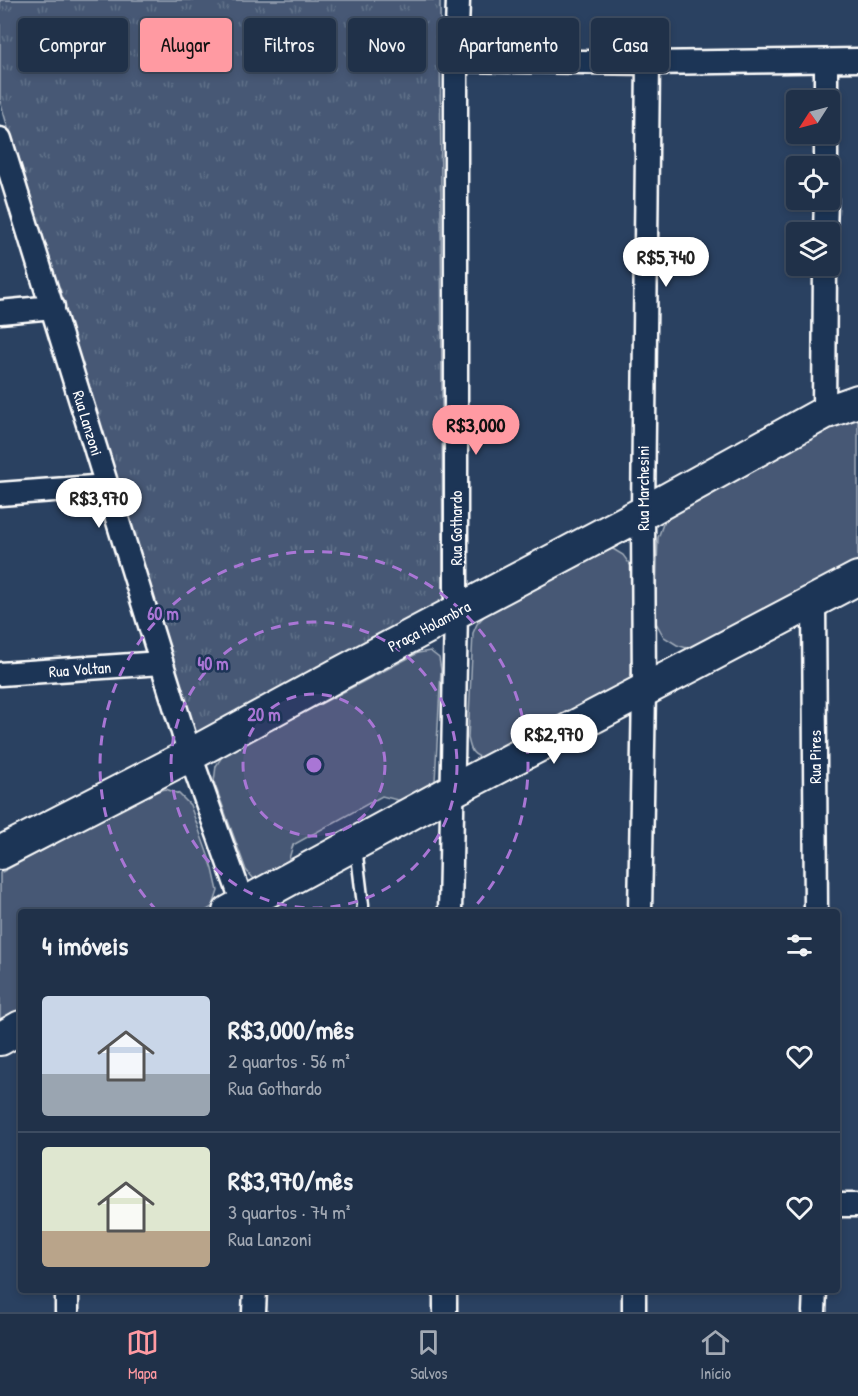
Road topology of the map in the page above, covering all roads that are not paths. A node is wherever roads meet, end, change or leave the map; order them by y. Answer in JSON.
{"nodes":[{"id":1,"x":458,"y":0,"type":"edge"},
{"id":2,"x":457,"y":18,"type":"edge"},
{"id":3,"x":858,"y":60,"type":"edge"},
{"id":4,"x":826,"y":61,"type":"junction"},
{"id":5,"x":669,"y":63,"type":"edge"},
{"id":6,"x":456,"y":72,"type":"edge"},
{"id":7,"x":648,"y":72,"type":"edge"},
{"id":8,"x":826,"y":90,"type":"edge"},
{"id":9,"x":0,"y":139,"type":"edge"},
{"id":10,"x":825,"y":276,"type":"edge"},
{"id":11,"x":53,"y":307,"type":"junction"},
{"id":12,"x":0,"y":312,"type":"edge"},
{"id":13,"x":858,"y":401,"type":"edge"},
{"id":14,"x":824,"y":413,"type":"junction"},
{"id":15,"x":107,"y":486,"type":"junction"},
{"id":16,"x":0,"y":494,"type":"edge"},
{"id":17,"x":643,"y":513,"type":"junction"},
{"id":18,"x":858,"y":578,"type":"edge"},
{"id":19,"x":814,"y":601,"type":"junction"},
{"id":20,"x":456,"y":612,"type":"junction"},
{"id":21,"x":161,"y":663,"type":"junction"},
{"id":22,"x":0,"y":674,"type":"edge"},
{"id":23,"x":644,"y":691,"type":"junction"},
{"id":24,"x":190,"y":755,"type":"junction"},
{"id":25,"x":452,"y":791,"type":"junction"},
{"id":26,"x":355,"y":844,"type":"junction"},
{"id":27,"x":0,"y":854,"type":"edge"},
{"id":28,"x":239,"y":909,"type":"edge"},
{"id":29,"x":362,"y":909,"type":"edge"},
{"id":30,"x":450,"y":909,"type":"edge"},
{"id":31,"x":640,"y":909,"type":"edge"},
{"id":32,"x":816,"y":909,"type":"edge"},
{"id":33,"x":18,"y":1030,"type":"edge"},
{"id":34,"x":0,"y":1039,"type":"edge"},
{"id":35,"x":840,"y":1205,"type":"edge"},
{"id":36,"x":858,"y":1205,"type":"edge"},
{"id":37,"x":68,"y":1293,"type":"edge"},
{"id":38,"x":255,"y":1293,"type":"edge"},
{"id":39,"x":446,"y":1293,"type":"edge"},
{"id":40,"x":634,"y":1293,"type":"edge"},
{"id":41,"x":814,"y":1293,"type":"edge"},
{"id":42,"x":68,"y":1312,"type":"edge"},
{"id":43,"x":255,"y":1312,"type":"edge"},
{"id":44,"x":445,"y":1312,"type":"edge"},
{"id":45,"x":634,"y":1312,"type":"edge"},
{"id":46,"x":814,"y":1312,"type":"edge"}],
"edges":[{"from":1,"to":2,"type":"street","name":"Rua Gothardo"},
{"from":3,"to":4,"type":"street"},
{"from":4,"to":5,"type":"street"},
{"from":4,"to":8,"type":"street"},
{"from":6,"to":20,"type":"street","name":"Rua Gothardo"},
{"from":7,"to":17,"type":"street","name":"Rua Marchesini"},
{"from":9,"to":11,"type":"street","name":"Rua Lanzoni"},
{"from":10,"to":14,"type":"street"},
{"from":11,"to":12,"type":"street"},
{"from":11,"to":15,"type":"street","name":"Rua Lanzoni"},
{"from":13,"to":14,"type":"street","name":"Praça Holambra"},
{"from":14,"to":17,"type":"street","name":"Praça Holambra"},
{"from":15,"to":16,"type":"street"},
{"from":15,"to":21,"type":"street","name":"Rua Lanzoni"},
{"from":17,"to":20,"type":"street","name":"Praça Holambra"},
{"from":17,"to":23,"type":"street","name":"Rua Marchesini"},
{"from":18,"to":19,"type":"street"},
{"from":19,"to":23,"type":"street"},
{"from":19,"to":32,"type":"street","name":"Rua Pires"},
{"from":20,"to":24,"type":"street","name":"Praça Holambra"},
{"from":20,"to":25,"type":"street","name":"Rua Gothardo"},
{"from":21,"to":22,"type":"street","name":"Rua Voltan"},
{"from":21,"to":24,"type":"street","name":"Rua Lanzoni"},
{"from":23,"to":25,"type":"street"},
{"from":23,"to":31,"type":"street","name":"Rua Marchesini"},
{"from":24,"to":27,"type":"street","name":"Praça Holambra"},
{"from":24,"to":28,"type":"street","name":"Rua Lanzoni"},
{"from":25,"to":26,"type":"street"},
{"from":25,"to":30,"type":"street","name":"Rua Gothardo"},
{"from":26,"to":28,"type":"street"},
{"from":26,"to":29,"type":"lane"},
{"from":33,"to":34,"type":"street"},
{"from":35,"to":36,"type":"street"},
{"from":37,"to":42,"type":"street"},
{"from":38,"to":43,"type":"street"},
{"from":39,"to":44,"type":"street"},
{"from":40,"to":45,"type":"street"},
{"from":41,"to":46,"type":"street"}]}
